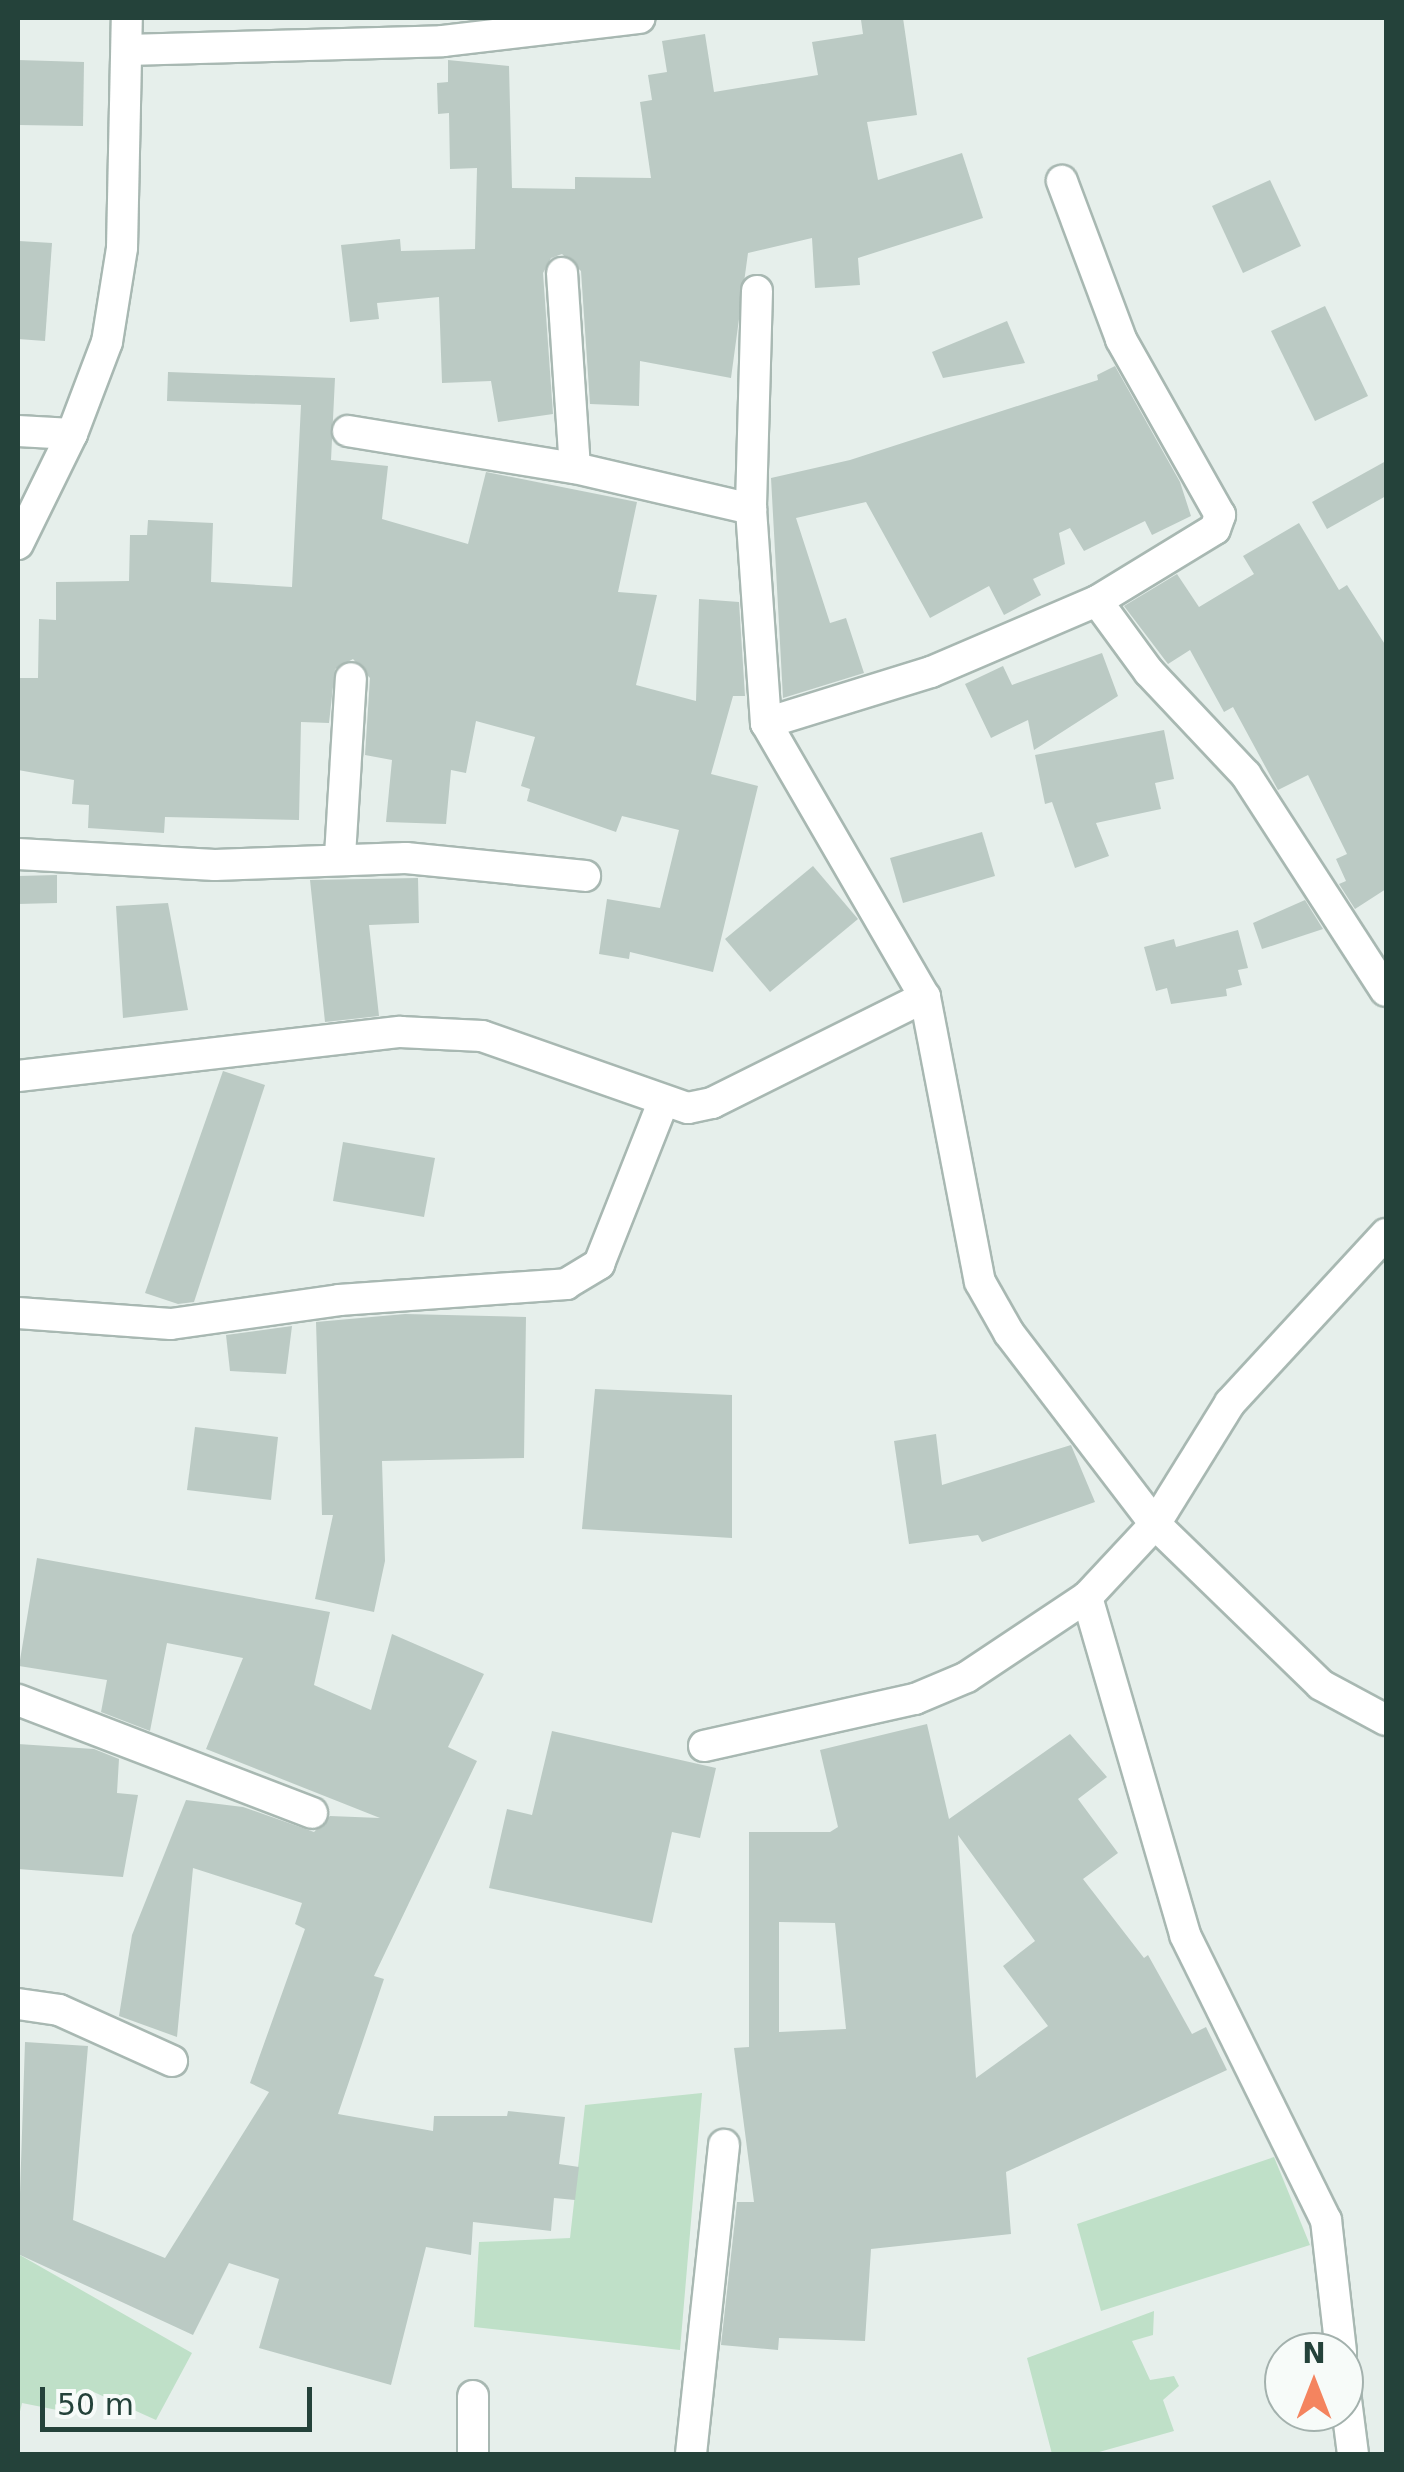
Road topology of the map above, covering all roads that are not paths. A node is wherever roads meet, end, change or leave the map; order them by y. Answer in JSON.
{"nodes":[{"id":1,"x":127,"y":18,"type":"edge"},
{"id":2,"x":640,"y":18,"type":"edge"},
{"id":3,"x":127,"y":50,"type":"junction"},
{"id":4,"x":1062,"y":181,"type":"dead end"},
{"id":5,"x":562,"y":273,"type":"dead end"},
{"id":6,"x":757,"y":292,"type":"dead end"},
{"id":7,"x":18,"y":431,"type":"edge"},
{"id":8,"x":348,"y":431,"type":"dead end"},
{"id":9,"x":72,"y":434,"type":"junction"},
{"id":10,"x":575,"y":468,"type":"junction"},
{"id":11,"x":752,"y":510,"type":"junction"},
{"id":12,"x":18,"y":544,"type":"edge"},
{"id":13,"x":1097,"y":601,"type":"junction"},
{"id":14,"x":352,"y":678,"type":"dead end"},
{"id":15,"x":766,"y":723,"type":"junction"},
{"id":16,"x":18,"y":854,"type":"edge"},
{"id":17,"x":340,"y":856,"type":"junction"},
{"id":18,"x":585,"y":876,"type":"dead end"},
{"id":19,"x":1386,"y":991,"type":"edge"},
{"id":20,"x":925,"y":996,"type":"junction"},
{"id":21,"x":18,"y":1076,"type":"edge"},
{"id":22,"x":663,"y":1102,"type":"junction"},
{"id":23,"x":1386,"y":1234,"type":"edge"},
{"id":24,"x":18,"y":1313,"type":"edge"},
{"id":25,"x":1155,"y":1524,"type":"junction"},
{"id":26,"x":1087,"y":1597,"type":"junction"},
{"id":27,"x":18,"y":1700,"type":"edge"},
{"id":28,"x":1386,"y":1720,"type":"edge"},
{"id":29,"x":704,"y":1746,"type":"dead end"},
{"id":30,"x":312,"y":1813,"type":"dead end"},
{"id":31,"x":18,"y":2004,"type":"edge"},
{"id":32,"x":172,"y":2062,"type":"dead end"},
{"id":33,"x":724,"y":2145,"type":"dead end"},
{"id":34,"x":1338,"y":2332,"type":"edge"},
{"id":35,"x":472,"y":2396,"type":"dead end"},
{"id":36,"x":473,"y":2454,"type":"edge"},
{"id":37,"x":691,"y":2454,"type":"edge"}],
"edges":[{"from":1,"to":3,"type":"street"},
{"from":2,"to":3,"type":"street"},
{"from":3,"to":9,"type":"street"},
{"from":4,"to":13,"type":"street"},
{"from":5,"to":10,"type":"street"},
{"from":6,"to":11,"type":"street"},
{"from":7,"to":9,"type":"street"},
{"from":8,"to":10,"type":"street"},
{"from":9,"to":12,"type":"street"},
{"from":10,"to":11,"type":"street"},
{"from":11,"to":15,"type":"street"},
{"from":13,"to":15,"type":"street"},
{"from":13,"to":19,"type":"street"},
{"from":14,"to":17,"type":"street"},
{"from":15,"to":20,"type":"street"},
{"from":16,"to":17,"type":"street"},
{"from":17,"to":18,"type":"street"},
{"from":20,"to":22,"type":"street"},
{"from":20,"to":25,"type":"street"},
{"from":21,"to":22,"type":"street"},
{"from":22,"to":24,"type":"street"},
{"from":23,"to":25,"type":"street"},
{"from":25,"to":26,"type":"street"},
{"from":25,"to":28,"type":"street"},
{"from":26,"to":29,"type":"street"},
{"from":26,"to":34,"type":"street"},
{"from":27,"to":30,"type":"street"},
{"from":31,"to":32,"type":"street"},
{"from":33,"to":37,"type":"street"},
{"from":35,"to":36,"type":"street"}]}
